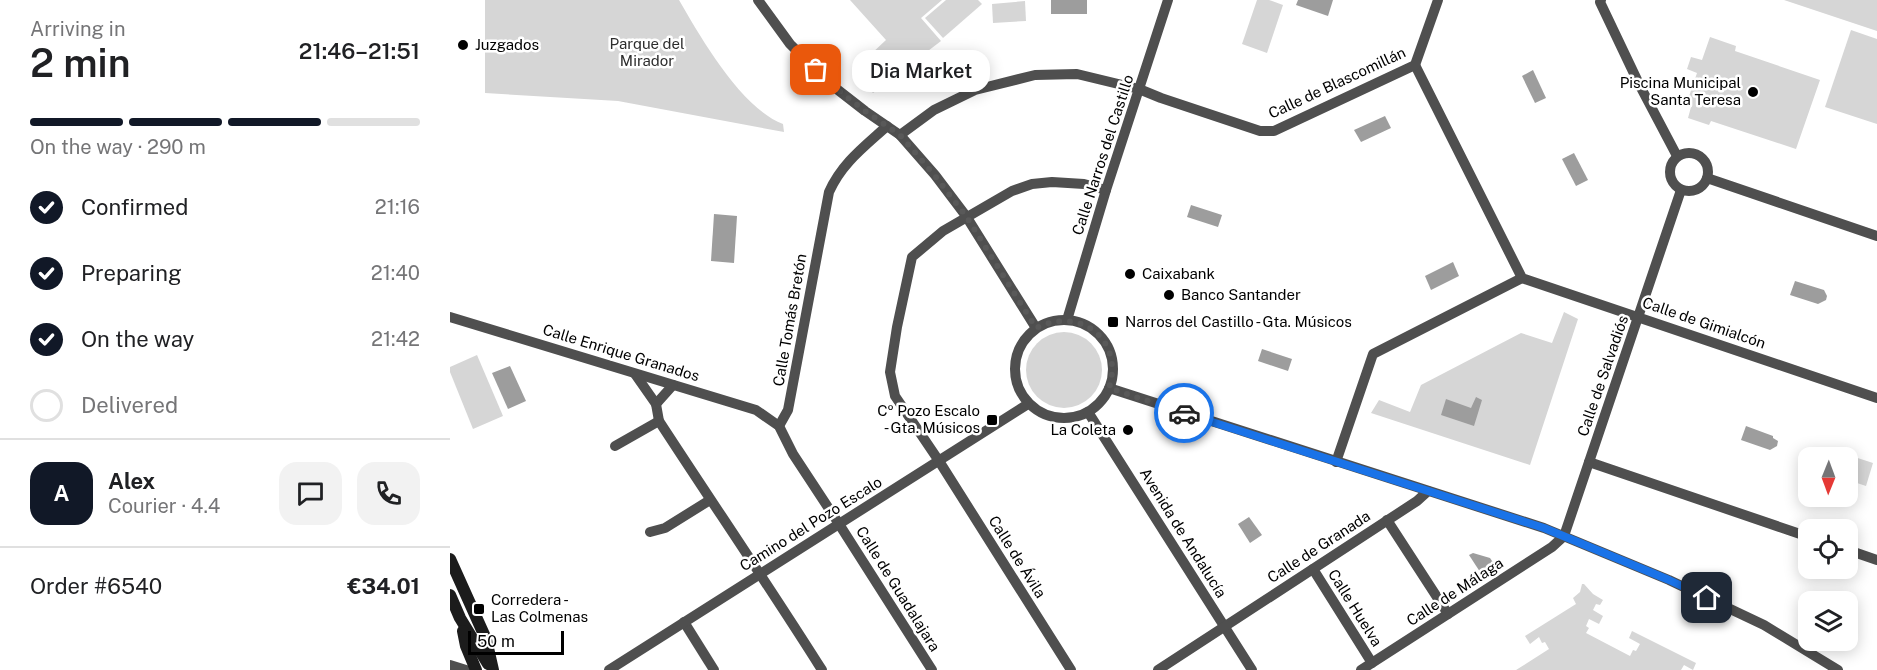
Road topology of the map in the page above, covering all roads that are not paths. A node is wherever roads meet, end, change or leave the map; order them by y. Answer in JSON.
{"nodes":[{"id":1,"x":758,"y":0,"type":"edge"},
{"id":2,"x":1168,"y":0,"type":"edge"},
{"id":3,"x":1438,"y":0,"type":"edge"},
{"id":4,"x":1598,"y":1,"type":"edge"},
{"id":5,"x":1415,"y":65,"type":"junction"},
{"id":6,"x":1139,"y":89,"type":"junction"},
{"id":7,"x":887,"y":126,"type":"junction"},
{"id":8,"x":900,"y":135,"type":"junction"},
{"id":9,"x":1677,"y":156,"type":"junction"},
{"id":10,"x":1707,"y":178,"type":"junction"},
{"id":11,"x":1106,"y":190,"type":"junction"},
{"id":12,"x":1681,"y":190,"type":"junction"},
{"id":13,"x":966,"y":216,"type":"junction"},
{"id":14,"x":1877,"y":236,"type":"edge"},
{"id":15,"x":1522,"y":278,"type":"junction"},
{"id":16,"x":1639,"y":316,"type":"junction"},
{"id":17,"x":450,"y":317,"type":"edge"},
{"id":18,"x":1067,"y":320,"type":"junction"},
{"id":19,"x":1036,"y":328,"type":"junction"},
{"id":20,"x":635,"y":374,"type":"junction"},
{"id":21,"x":673,"y":385,"type":"junction"},
{"id":22,"x":1109,"y":388,"type":"junction"},
{"id":23,"x":1877,"y":398,"type":"edge"},
{"id":24,"x":656,"y":404,"type":"junction"},
{"id":25,"x":1028,"y":404,"type":"junction"},
{"id":26,"x":1088,"y":412,"type":"junction"},
{"id":27,"x":659,"y":421,"type":"junction"},
{"id":28,"x":779,"y":426,"type":"junction"},
{"id":29,"x":615,"y":446,"type":"dead end"},
{"id":30,"x":939,"y":461,"type":"junction"},
{"id":31,"x":1336,"y":462,"type":"junction"},
{"id":32,"x":1589,"y":462,"type":"junction"},
{"id":33,"x":1428,"y":491,"type":"junction"},
{"id":34,"x":710,"y":500,"type":"junction"},
{"id":35,"x":1388,"y":520,"type":"junction"},
{"id":36,"x":840,"y":524,"type":"junction"},
{"id":37,"x":650,"y":531,"type":"dead end"},
{"id":38,"x":1798,"y":533,"type":"edge"},
{"id":39,"x":1564,"y":536,"type":"junction"},
{"id":40,"x":1858,"y":553,"type":"edge"},
{"id":41,"x":450,"y":559,"type":"edge"},
{"id":42,"x":1877,"y":560,"type":"edge"},
{"id":43,"x":1313,"y":569,"type":"junction"},
{"id":44,"x":760,"y":574,"type":"junction"},
{"id":45,"x":450,"y":595,"type":"edge"},
{"id":46,"x":1448,"y":615,"type":"junction"},
{"id":47,"x":460,"y":618,"type":"junction"},
{"id":48,"x":684,"y":622,"type":"junction"},
{"id":49,"x":1225,"y":627,"type":"junction"},
{"id":50,"x":1372,"y":663,"type":"junction"},
{"id":51,"x":450,"y":665,"type":"edge"},
{"id":52,"x":466,"y":670,"type":"edge"},
{"id":53,"x":476,"y":670,"type":"edge"},
{"id":54,"x":492,"y":670,"type":"edge"},
{"id":55,"x":609,"y":670,"type":"edge"},
{"id":56,"x":714,"y":670,"type":"edge"},
{"id":57,"x":822,"y":670,"type":"edge"},
{"id":58,"x":932,"y":670,"type":"edge"},
{"id":59,"x":1071,"y":670,"type":"edge"},
{"id":60,"x":1158,"y":670,"type":"edge"},
{"id":61,"x":1252,"y":670,"type":"edge"},
{"id":62,"x":1361,"y":670,"type":"edge"},
{"id":63,"x":1838,"y":670,"type":"edge"}],
"edges":[{"from":1,"to":7,"type":"street"},
{"from":2,"to":6,"type":"street","name":"Calle Narros del Castillo"},
{"from":3,"to":5,"type":"street","name":"Calle de Blascomillán"},
{"from":4,"to":9,"type":"street"},
{"from":5,"to":6,"type":"street","name":"Calle de Blascomillán"},
{"from":5,"to":15,"type":"street"},
{"from":6,"to":8,"type":"street","name":"Calle de Blascomillán"},
{"from":6,"to":11,"type":"street","name":"Calle Narros del Castillo"},
{"from":7,"to":8,"type":"street"},
{"from":7,"to":28,"type":"street","name":"Calle Tomás Bretón"},
{"from":8,"to":13,"type":"street"},
{"from":9,"to":10,"type":"street"},
{"from":9,"to":12,"type":"street"},
{"from":10,"to":12,"type":"street"},
{"from":10,"to":14,"type":"street"},
{"from":11,"to":13,"type":"street","name":"Calle de Ávila"},
{"from":11,"to":18,"type":"street","name":"Calle Narros del Castillo"},
{"from":12,"to":16,"type":"street","name":"Calle de Salvadiós"},
{"from":13,"to":19,"type":"street"},
{"from":13,"to":30,"type":"street","name":"Calle de Ávila"},
{"from":15,"to":16,"type":"street","name":"Calle de Gimialcón"},
{"from":15,"to":31,"type":"street"},
{"from":16,"to":23,"type":"street","name":"Calle de Gimialcón"},
{"from":16,"to":32,"type":"street","name":"Calle de Salvadiós"},
{"from":17,"to":20,"type":"street","name":"Calle Enrique Granados"},
{"from":18,"to":19,"type":"street"},
{"from":18,"to":22,"type":"street"},
{"from":19,"to":25,"type":"street"},
{"from":20,"to":21,"type":"street","name":"Calle Enrique Granados"},
{"from":20,"to":24,"type":"street"},
{"from":21,"to":24,"type":"street"},
{"from":21,"to":28,"type":"street","name":"Calle Enrique Granados"},
{"from":22,"to":26,"type":"street"},
{"from":22,"to":31,"type":"street"},
{"from":24,"to":27,"type":"street"},
{"from":25,"to":26,"type":"street"},
{"from":25,"to":30,"type":"street","name":"Camino del Pozo Escalo"},
{"from":26,"to":49,"type":"street","name":"Avenida de Andalucía"},
{"from":27,"to":29,"type":"street"},
{"from":27,"to":34,"type":"street"},
{"from":28,"to":36,"type":"street"},
{"from":30,"to":36,"type":"street","name":"Camino del Pozo Escalo"},
{"from":30,"to":59,"type":"street","name":"Calle de Ávila"},
{"from":31,"to":33,"type":"street"},
{"from":32,"to":38,"type":"street"},
{"from":32,"to":39,"type":"street","name":"Calle de Salvadiós"},
{"from":33,"to":35,"type":"street","name":"Calle de Granada"},
{"from":33,"to":39,"type":"street"},
{"from":34,"to":37,"type":"street"},
{"from":34,"to":44,"type":"street"},
{"from":35,"to":43,"type":"street","name":"Calle de Granada"},
{"from":35,"to":46,"type":"street"},
{"from":36,"to":44,"type":"street","name":"Camino del Pozo Escalo"},
{"from":36,"to":58,"type":"street","name":"Calle de Guadalajara"},
{"from":39,"to":46,"type":"street","name":"Calle de Málaga"},
{"from":39,"to":63,"type":"street"},
{"from":40,"to":42,"type":"street"},
{"from":41,"to":54,"type":"main road"},
{"from":43,"to":49,"type":"street","name":"Calle de Granada"},
{"from":43,"to":50,"type":"street","name":"Calle Huelva"},
{"from":44,"to":48,"type":"street","name":"Camino del Pozo Escalo"},
{"from":44,"to":57,"type":"street"},
{"from":45,"to":47,"type":"main road"},
{"from":46,"to":50,"type":"street","name":"Calle de Málaga"},
{"from":47,"to":53,"type":"main road"},
{"from":47,"to":54,"type":"main road"},
{"from":48,"to":55,"type":"street","name":"Camino del Pozo Escalo"},
{"from":48,"to":56,"type":"street"},
{"from":49,"to":60,"type":"street","name":"Calle de Granada"},
{"from":49,"to":61,"type":"street","name":"Avenida de Andalucía"},
{"from":50,"to":62,"type":"street","name":"Calle de Málaga"},
{"from":51,"to":52,"type":"street"}]}
